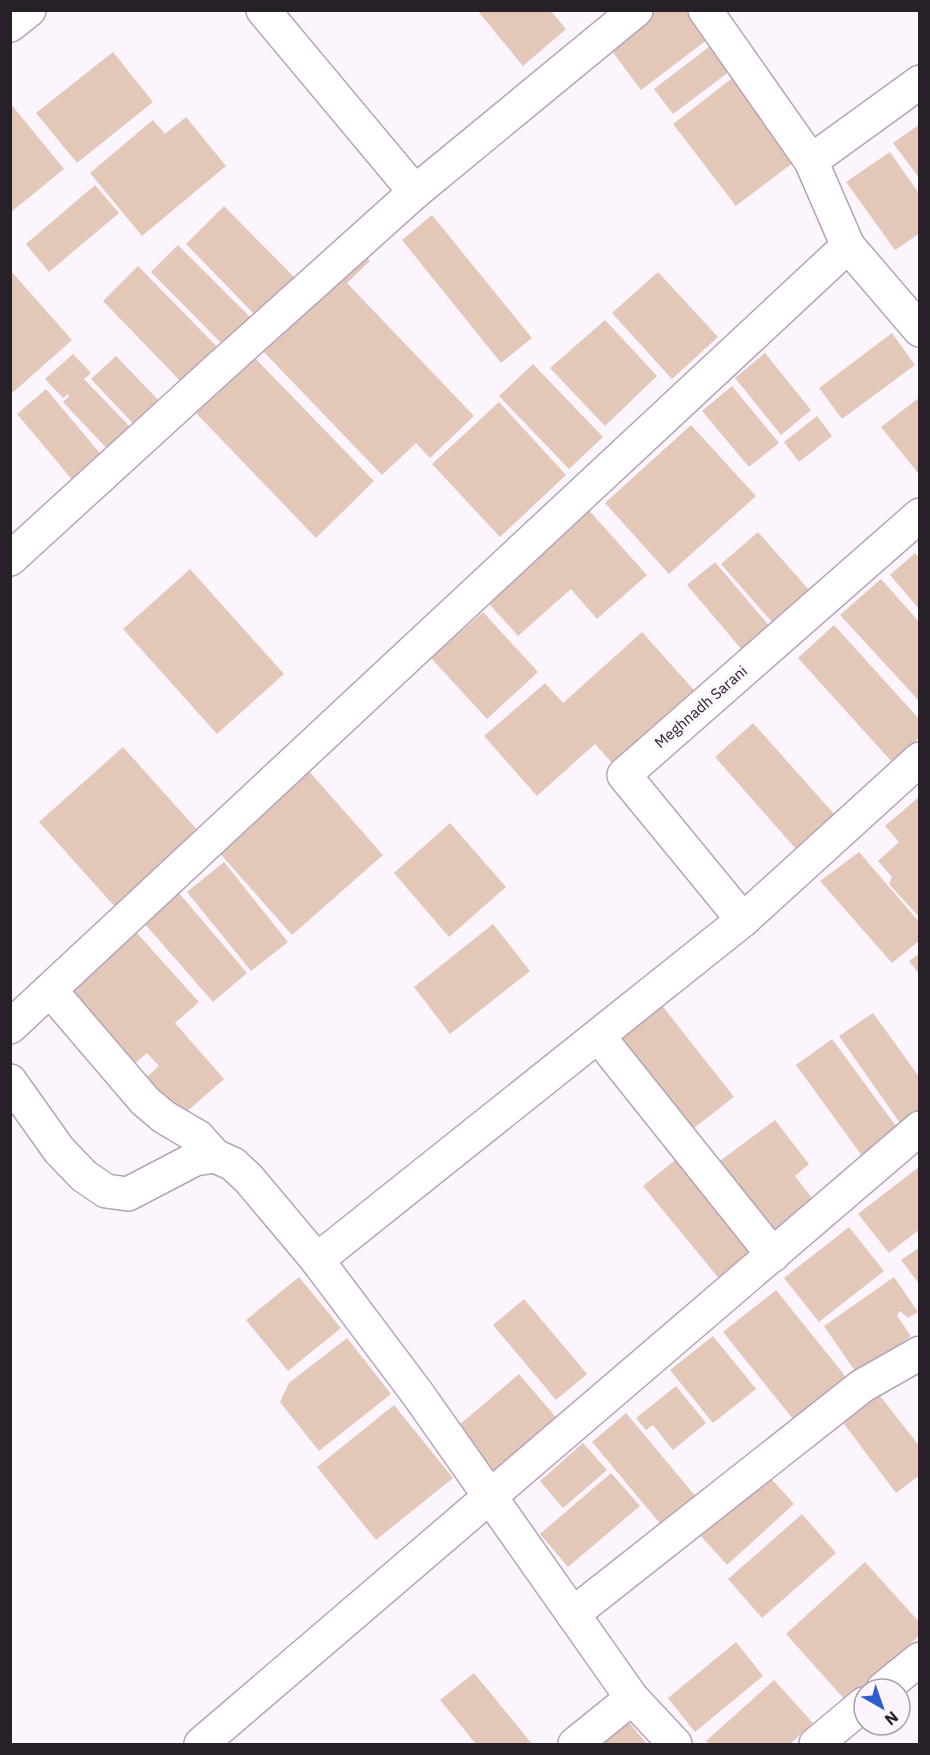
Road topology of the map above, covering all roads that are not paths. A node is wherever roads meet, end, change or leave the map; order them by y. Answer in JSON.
{"nodes":[{"id":1,"x":263,"y":10,"type":"edge"},
{"id":2,"x":636,"y":10,"type":"edge"},
{"id":3,"x":705,"y":10,"type":"edge"},
{"id":4,"x":920,"y":82,"type":"edge"},
{"id":5,"x":811,"y":161,"type":"junction"},
{"id":6,"x":415,"y":192,"type":"junction"},
{"id":7,"x":848,"y":246,"type":"junction"},
{"id":8,"x":920,"y":330,"type":"edge"},
{"id":9,"x":920,"y":515,"type":"edge"},
{"id":10,"x":10,"y":559,"type":"edge"},
{"id":11,"x":920,"y":759,"type":"edge"},
{"id":12,"x":743,"y":920,"type":"junction"},
{"id":13,"x":50,"y":990,"type":"junction"},
{"id":14,"x":10,"y":1028,"type":"edge"},
{"id":15,"x":599,"y":1037,"type":"junction"},
{"id":16,"x":10,"y":1081,"type":"edge"},
{"id":17,"x":920,"y":1128,"type":"edge"},
{"id":18,"x":215,"y":1156,"type":"junction"},
{"id":19,"x":773,"y":1255,"type":"junction"},
{"id":20,"x":317,"y":1260,"type":"junction"},
{"id":21,"x":920,"y":1353,"type":"edge"},
{"id":22,"x":490,"y":1498,"type":"junction"},
{"id":23,"x":573,"y":1614,"type":"junction"},
{"id":24,"x":920,"y":1659,"type":"edge"},
{"id":25,"x":898,"y":1677,"type":"edge"},
{"id":26,"x":632,"y":1698,"type":"junction"},
{"id":27,"x":852,"y":1714,"type":"edge"},
{"id":28,"x":201,"y":1744,"type":"edge"},
{"id":29,"x":575,"y":1744,"type":"edge"},
{"id":30,"x":675,"y":1744,"type":"edge"},
{"id":31,"x":816,"y":1744,"type":"edge"}],
"edges":[{"from":1,"to":6,"type":"street"},
{"from":2,"to":6,"type":"street"},
{"from":3,"to":5,"type":"street"},
{"from":4,"to":5,"type":"street"},
{"from":5,"to":7,"type":"street"},
{"from":6,"to":10,"type":"street"},
{"from":7,"to":8,"type":"street"},
{"from":7,"to":13,"type":"street"},
{"from":9,"to":12,"type":"street","name":"Meghnadh Sarani"},
{"from":11,"to":12,"type":"street"},
{"from":12,"to":15,"type":"street"},
{"from":13,"to":14,"type":"street"},
{"from":13,"to":18,"type":"street"},
{"from":15,"to":19,"type":"street"},
{"from":15,"to":20,"type":"street"},
{"from":16,"to":18,"type":"street"},
{"from":17,"to":19,"type":"street"},
{"from":18,"to":20,"type":"street"},
{"from":19,"to":22,"type":"street"},
{"from":20,"to":22,"type":"street"},
{"from":21,"to":23,"type":"street"},
{"from":22,"to":23,"type":"street"},
{"from":22,"to":28,"type":"street"},
{"from":23,"to":26,"type":"street"},
{"from":24,"to":25,"type":"street"},
{"from":26,"to":29,"type":"street"},
{"from":26,"to":30,"type":"street"},
{"from":27,"to":31,"type":"street"}]}
